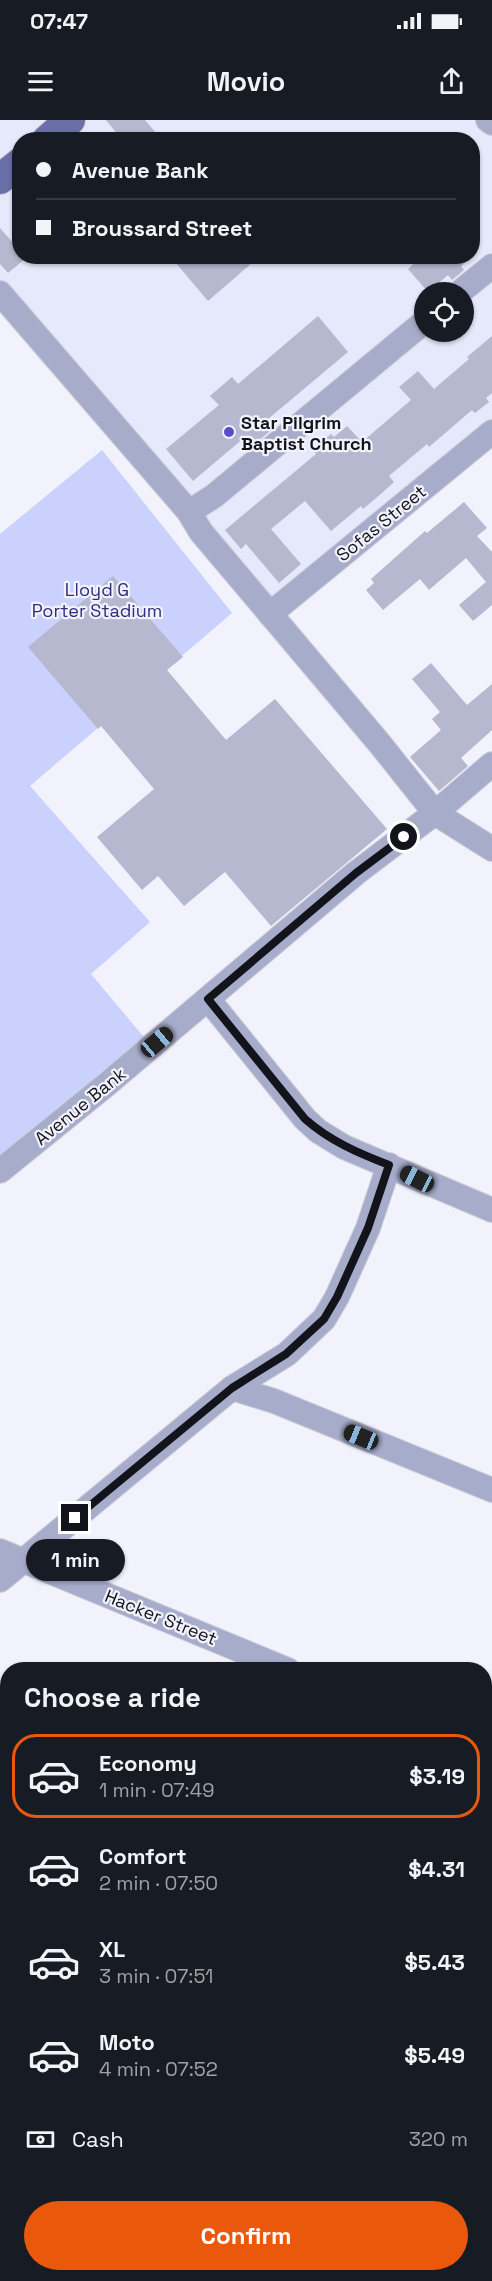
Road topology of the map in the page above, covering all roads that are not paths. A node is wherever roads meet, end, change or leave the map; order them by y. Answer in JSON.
{"nodes":[{"id":1,"x":70,"y":120,"type":"edge"},
{"id":2,"x":488,"y":120,"type":"edge"},
{"id":3,"x":492,"y":123,"type":"edge"},
{"id":4,"x":56,"y":132,"type":"edge"},
{"id":5,"x":12,"y":169,"type":"edge"},
{"id":6,"x":0,"y":179,"type":"edge"},
{"id":7,"x":492,"y":266,"type":"edge"},
{"id":8,"x":472,"y":282,"type":"edge"},
{"id":9,"x":0,"y":293,"type":"edge"},
{"id":10,"x":414,"y":330,"type":"edge"},
{"id":11,"x":492,"y":432,"type":"edge"},
{"id":12,"x":189,"y":512,"type":"junction"},
{"id":13,"x":270,"y":614,"type":"junction"},
{"id":14,"x":492,"y":764,"type":"edge"},
{"id":15,"x":435,"y":813,"type":"junction"},
{"id":16,"x":492,"y":849,"type":"edge"},
{"id":17,"x":208,"y":999,"type":"junction"},
{"id":18,"x":389,"y":1165,"type":"junction"},
{"id":19,"x":0,"y":1171,"type":"edge"},
{"id":20,"x":492,"y":1210,"type":"edge"},
{"id":21,"x":232,"y":1388,"type":"junction"},
{"id":22,"x":492,"y":1490,"type":"edge"},
{"id":23,"x":0,"y":1551,"type":"edge"},
{"id":24,"x":22,"y":1561,"type":"junction"},
{"id":25,"x":0,"y":1580,"type":"edge"},
{"id":26,"x":268,"y":1662,"type":"edge"}],
"edges":[{"from":1,"to":4,"type":"main road"},
{"from":2,"to":3,"type":"street"},
{"from":5,"to":6,"type":"main road"},
{"from":7,"to":8,"type":"street"},
{"from":9,"to":12,"type":"street"},
{"from":10,"to":12,"type":"street"},
{"from":11,"to":13,"type":"street","name":"Sofas Street"},
{"from":12,"to":13,"type":"street"},
{"from":13,"to":15,"type":"street"},
{"from":14,"to":15,"type":"street","name":"Avenue Bank"},
{"from":15,"to":16,"type":"street"},
{"from":15,"to":17,"type":"street","name":"Avenue Bank"},
{"from":17,"to":18,"type":"street"},
{"from":17,"to":19,"type":"street","name":"Avenue Bank"},
{"from":18,"to":20,"type":"street"},
{"from":18,"to":21,"type":"street"},
{"from":21,"to":22,"type":"street"},
{"from":21,"to":24,"type":"street"},
{"from":23,"to":24,"type":"street","name":"Hacker Street"},
{"from":24,"to":25,"type":"street"},
{"from":24,"to":26,"type":"street","name":"Hacker Street"}]}
